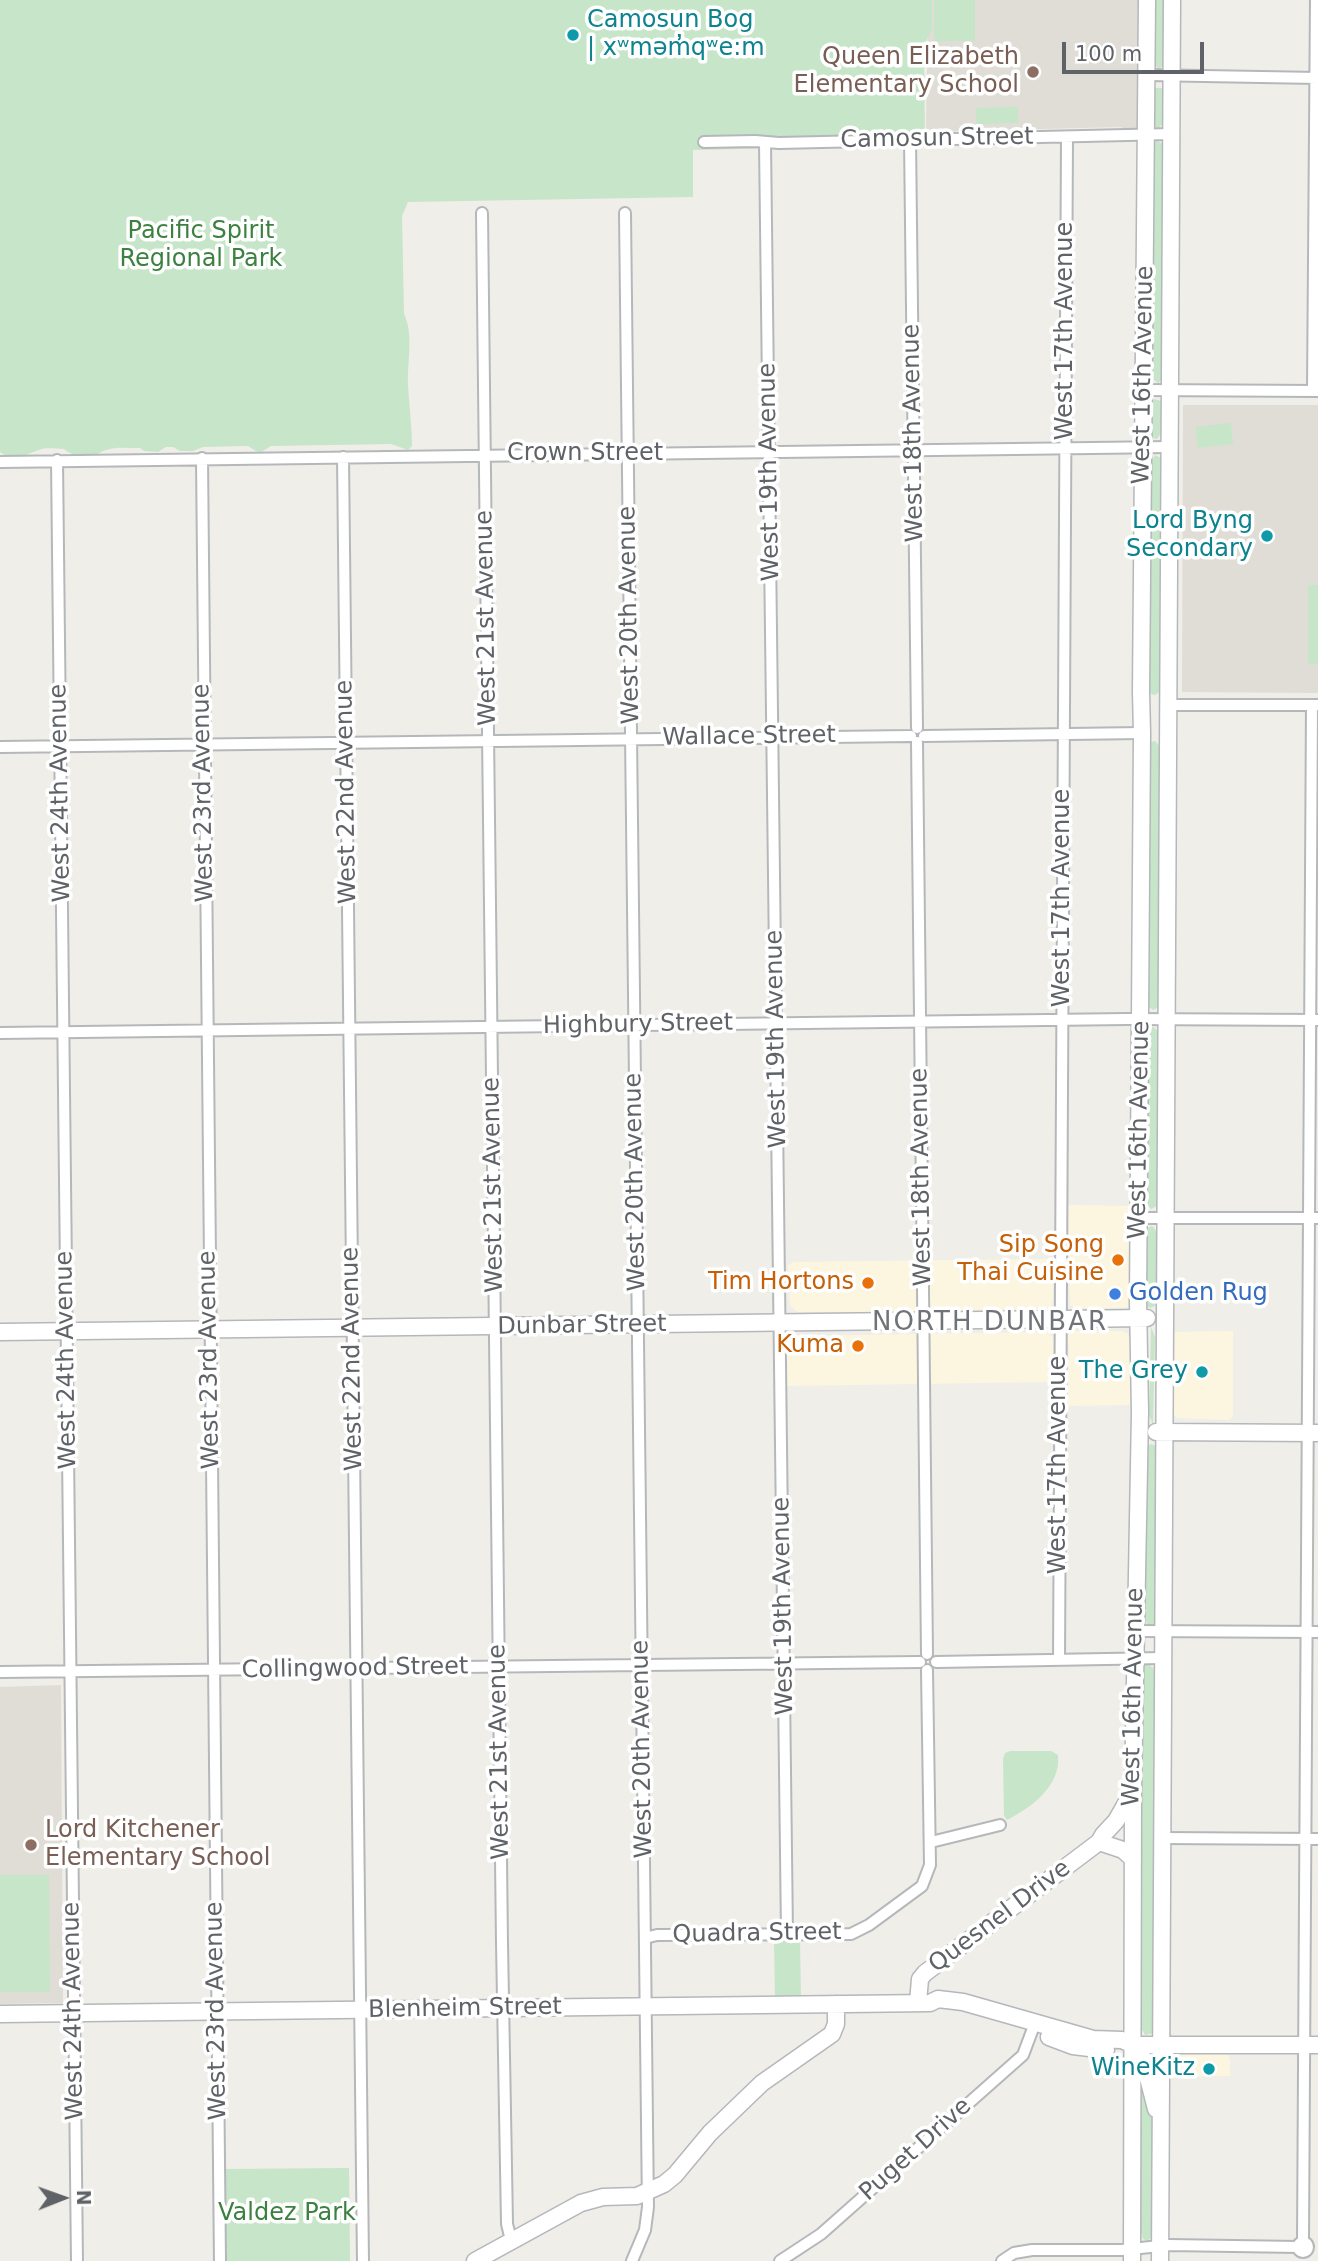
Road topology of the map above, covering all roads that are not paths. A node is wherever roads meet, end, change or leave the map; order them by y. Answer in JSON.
{"nodes":[{"id":1,"x":1147,"y":0,"type":"edge"},
{"id":2,"x":1172,"y":0,"type":"edge"},
{"id":3,"x":1316,"y":0,"type":"edge"},
{"id":4,"x":1147,"y":75,"type":"junction"},
{"id":5,"x":1171,"y":76,"type":"junction"},
{"id":6,"x":1317,"y":78,"type":"edge"},
{"id":7,"x":1171,"y":134,"type":"junction"},
{"id":8,"x":1146,"y":135,"type":"junction"},
{"id":9,"x":1067,"y":136,"type":"junction"},
{"id":10,"x":910,"y":139,"type":"junction"},
{"id":11,"x":704,"y":142,"type":"dead end"},
{"id":12,"x":765,"y":143,"type":"junction"},
{"id":13,"x":625,"y":213,"type":"dead end"},
{"id":14,"x":482,"y":214,"type":"dead end"},
{"id":15,"x":1144,"y":390,"type":"junction"},
{"id":16,"x":1170,"y":390,"type":"junction"},
{"id":17,"x":1316,"y":391,"type":"edge"},
{"id":18,"x":1143,"y":447,"type":"junction"},
{"id":19,"x":1170,"y":447,"type":"junction"},
{"id":20,"x":1066,"y":448,"type":"junction"},
{"id":21,"x":914,"y":450,"type":"junction"},
{"id":22,"x":628,"y":453,"type":"junction"},
{"id":23,"x":770,"y":453,"type":"junction"},
{"id":24,"x":485,"y":455,"type":"junction"},
{"id":25,"x":342,"y":457,"type":"junction"},
{"id":26,"x":202,"y":458,"type":"junction"},
{"id":27,"x":57,"y":460,"type":"junction"},
{"id":28,"x":0,"y":461,"type":"edge"},
{"id":29,"x":1168,"y":705,"type":"junction"},
{"id":30,"x":1315,"y":705,"type":"edge"},
{"id":31,"x":1064,"y":733,"type":"junction"},
{"id":32,"x":1142,"y":733,"type":"junction"},
{"id":33,"x":917,"y":735,"type":"junction"},
{"id":34,"x":774,"y":737,"type":"junction"},
{"id":35,"x":632,"y":739,"type":"junction"},
{"id":36,"x":489,"y":741,"type":"junction"},
{"id":37,"x":346,"y":743,"type":"junction"},
{"id":38,"x":203,"y":744,"type":"junction"},
{"id":39,"x":60,"y":745,"type":"junction"},
{"id":40,"x":0,"y":747,"type":"edge"},
{"id":41,"x":1141,"y":1019,"type":"junction"},
{"id":42,"x":1165,"y":1019,"type":"junction"},
{"id":43,"x":1063,"y":1020,"type":"junction"},
{"id":44,"x":1314,"y":1020,"type":"edge"},
{"id":45,"x":921,"y":1022,"type":"junction"},
{"id":46,"x":777,"y":1023,"type":"junction"},
{"id":47,"x":635,"y":1025,"type":"junction"},
{"id":48,"x":493,"y":1027,"type":"junction"},
{"id":49,"x":350,"y":1028,"type":"junction"},
{"id":50,"x":207,"y":1030,"type":"junction"},
{"id":51,"x":64,"y":1032,"type":"junction"},
{"id":52,"x":0,"y":1033,"type":"edge"},
{"id":53,"x":1139,"y":1218,"type":"junction"},
{"id":54,"x":1165,"y":1218,"type":"junction"},
{"id":55,"x":1314,"y":1218,"type":"edge"},
{"id":56,"x":1140,"y":1318,"type":"junction"},
{"id":57,"x":1164,"y":1318,"type":"junction"},
{"id":58,"x":1060,"y":1319,"type":"junction"},
{"id":59,"x":924,"y":1320,"type":"junction"},
{"id":60,"x":780,"y":1324,"type":"junction"},
{"id":61,"x":638,"y":1325,"type":"junction"},
{"id":62,"x":353,"y":1327,"type":"junction"},
{"id":63,"x":495,"y":1327,"type":"junction"},
{"id":64,"x":210,"y":1330,"type":"junction"},
{"id":65,"x":0,"y":1332,"type":"edge"},
{"id":66,"x":68,"y":1332,"type":"junction"},
{"id":67,"x":1140,"y":1432,"type":"junction"},
{"id":68,"x":1164,"y":1432,"type":"junction"},
{"id":69,"x":1313,"y":1433,"type":"edge"},
{"id":70,"x":1135,"y":1631,"type":"junction"},
{"id":71,"x":1164,"y":1632,"type":"junction"},
{"id":72,"x":1312,"y":1632,"type":"edge"},
{"id":73,"x":1135,"y":1658,"type":"junction"},
{"id":74,"x":1163,"y":1658,"type":"junction"},
{"id":75,"x":1059,"y":1660,"type":"junction"},
{"id":76,"x":928,"y":1662,"type":"junction"},
{"id":77,"x":785,"y":1664,"type":"junction"},
{"id":78,"x":642,"y":1666,"type":"junction"},
{"id":79,"x":499,"y":1667,"type":"junction"},
{"id":80,"x":357,"y":1668,"type":"junction"},
{"id":81,"x":214,"y":1671,"type":"junction"},
{"id":82,"x":0,"y":1672,"type":"edge"},
{"id":83,"x":71,"y":1672,"type":"junction"},
{"id":84,"x":1133,"y":1789,"type":"junction"},
{"id":85,"x":1000,"y":1825,"type":"dead end"},
{"id":86,"x":1162,"y":1839,"type":"junction"},
{"id":87,"x":1306,"y":1839,"type":"junction"},
{"id":88,"x":1318,"y":1839,"type":"edge"},
{"id":89,"x":931,"y":1842,"type":"junction"},
{"id":90,"x":1100,"y":1842,"type":"junction"},
{"id":91,"x":1133,"y":1860,"type":"junction"},
{"id":92,"x":929,"y":1871,"type":"joint"},
{"id":93,"x":788,"y":1934,"type":"junction"},
{"id":94,"x":645,"y":1938,"type":"junction"},
{"id":95,"x":924,"y":2003,"type":"junction"},
{"id":96,"x":836,"y":2004,"type":"junction"},
{"id":97,"x":646,"y":2007,"type":"junction"},
{"id":98,"x":504,"y":2008,"type":"junction"},
{"id":99,"x":360,"y":2010,"type":"junction"},
{"id":100,"x":217,"y":2012,"type":"junction"},
{"id":101,"x":74,"y":2013,"type":"junction"},
{"id":102,"x":0,"y":2014,"type":"edge"},
{"id":103,"x":1033,"y":2028,"type":"junction"},
{"id":104,"x":1133,"y":2045,"type":"junction"},
{"id":105,"x":1311,"y":2045,"type":"edge"},
{"id":106,"x":1161,"y":2046,"type":"junction"},
{"id":107,"x":1161,"y":2124,"type":"junction"},
{"id":108,"x":648,"y":2193,"type":"junction"},
{"id":109,"x":511,"y":2240,"type":"junction"},
{"id":110,"x":1306,"y":2249,"type":"edge"},
{"id":111,"x":1160,"y":2253,"type":"edge"},
{"id":112,"x":1132,"y":2255,"type":"edge"},
{"id":113,"x":787,"y":2259,"type":"edge"},
{"id":114,"x":77,"y":2261,"type":"edge"},
{"id":115,"x":220,"y":2261,"type":"edge"},
{"id":116,"x":363,"y":2261,"type":"edge"},
{"id":117,"x":475,"y":2261,"type":"edge"},
{"id":118,"x":632,"y":2261,"type":"edge"},
{"id":119,"x":1002,"y":2261,"type":"edge"}],
"edges":[{"from":1,"to":4,"type":"main road","name":"West 16th Avenue"},
{"from":2,"to":5,"type":"main road","name":"West 16th Avenue"},
{"from":3,"to":6,"type":"street"},
{"from":4,"to":5,"type":"street"},
{"from":4,"to":8,"type":"main road","name":"West 16th Avenue"},
{"from":5,"to":6,"type":"street"},
{"from":5,"to":7,"type":"main road","name":"West 16th Avenue"},
{"from":6,"to":17,"type":"street"},
{"from":7,"to":8,"type":"street","name":"Camosun Street"},
{"from":7,"to":16,"type":"main road","name":"West 16th Avenue"},
{"from":8,"to":9,"type":"street","name":"Camosun Street"},
{"from":8,"to":15,"type":"main road","name":"West 16th Avenue"},
{"from":9,"to":10,"type":"street","name":"Camosun Street"},
{"from":9,"to":20,"type":"street","name":"West 17th Avenue"},
{"from":10,"to":12,"type":"street","name":"Camosun Street"},
{"from":10,"to":21,"type":"street","name":"West 18th Avenue"},
{"from":11,"to":12,"type":"street","name":"Camosun Street"},
{"from":12,"to":23,"type":"street","name":"West 19th Avenue"},
{"from":13,"to":22,"type":"street","name":"West 20th Avenue"},
{"from":14,"to":24,"type":"street","name":"West 21st Avenue"},
{"from":15,"to":16,"type":"street"},
{"from":15,"to":18,"type":"main road","name":"West 16th Avenue"},
{"from":16,"to":17,"type":"street"},
{"from":16,"to":19,"type":"main road","name":"West 16th Avenue"},
{"from":18,"to":19,"type":"street","name":"Crown Street"},
{"from":18,"to":20,"type":"street","name":"Crown Street"},
{"from":18,"to":32,"type":"main road","name":"West 16th Avenue"},
{"from":19,"to":29,"type":"main road","name":"West 16th Avenue"},
{"from":20,"to":21,"type":"street","name":"Crown Street"},
{"from":20,"to":31,"type":"street","name":"West 17th Avenue"},
{"from":21,"to":23,"type":"street","name":"Crown Street"},
{"from":21,"to":33,"type":"street","name":"West 18th Avenue"},
{"from":22,"to":23,"type":"street","name":"Crown Street"},
{"from":22,"to":24,"type":"street","name":"Crown Street"},
{"from":22,"to":35,"type":"street","name":"West 20th Avenue"},
{"from":23,"to":34,"type":"street","name":"West 19th Avenue"},
{"from":24,"to":25,"type":"street","name":"Crown Street"},
{"from":24,"to":36,"type":"street","name":"West 21st Avenue"},
{"from":25,"to":26,"type":"street","name":"Crown Street"},
{"from":25,"to":37,"type":"street","name":"West 22nd Avenue"},
{"from":26,"to":27,"type":"street","name":"Crown Street"},
{"from":26,"to":38,"type":"street","name":"West 23rd Avenue"},
{"from":27,"to":28,"type":"street","name":"Crown Street"},
{"from":27,"to":39,"type":"street","name":"West 24th Avenue"},
{"from":29,"to":30,"type":"street"},
{"from":29,"to":42,"type":"main road","name":"West 16th Avenue"},
{"from":30,"to":44,"type":"street"},
{"from":31,"to":32,"type":"street","name":"Wallace Street"},
{"from":31,"to":33,"type":"street","name":"Wallace Street"},
{"from":31,"to":43,"type":"street","name":"West 17th Avenue"},
{"from":32,"to":41,"type":"main road","name":"West 16th Avenue"},
{"from":33,"to":34,"type":"street","name":"Wallace Street"},
{"from":33,"to":45,"type":"street","name":"West 18th Avenue"},
{"from":34,"to":35,"type":"street","name":"Wallace Street"},
{"from":34,"to":46,"type":"street","name":"West 19th Avenue"},
{"from":35,"to":36,"type":"street","name":"Wallace Street"},
{"from":35,"to":47,"type":"street","name":"West 20th Avenue"},
{"from":36,"to":37,"type":"street","name":"Wallace Street"},
{"from":36,"to":48,"type":"street","name":"West 21st Avenue"},
{"from":37,"to":38,"type":"street","name":"Wallace Street"},
{"from":37,"to":49,"type":"street","name":"West 22nd Avenue"},
{"from":38,"to":39,"type":"street","name":"Wallace Street"},
{"from":38,"to":50,"type":"street","name":"West 23rd Avenue"},
{"from":39,"to":40,"type":"street","name":"Wallace Street"},
{"from":39,"to":51,"type":"street","name":"West 24th Avenue"},
{"from":41,"to":42,"type":"street","name":"Highbury Street"},
{"from":41,"to":43,"type":"street","name":"Highbury Street"},
{"from":41,"to":53,"type":"main road","name":"West 16th Avenue"},
{"from":42,"to":44,"type":"street","name":"Highbury Street"},
{"from":42,"to":54,"type":"main road","name":"West 16th Avenue"},
{"from":43,"to":45,"type":"street","name":"Highbury Street"},
{"from":43,"to":58,"type":"street","name":"West 17th Avenue"},
{"from":44,"to":55,"type":"street"},
{"from":45,"to":46,"type":"street","name":"Highbury Street"},
{"from":45,"to":59,"type":"street","name":"West 18th Avenue"},
{"from":46,"to":47,"type":"street","name":"Highbury Street"},
{"from":46,"to":60,"type":"street","name":"West 19th Avenue"},
{"from":47,"to":48,"type":"street","name":"Highbury Street"},
{"from":47,"to":61,"type":"street","name":"West 20th Avenue"},
{"from":48,"to":49,"type":"street","name":"Highbury Street"},
{"from":48,"to":63,"type":"street","name":"West 21st Avenue"},
{"from":49,"to":50,"type":"street","name":"Highbury Street"},
{"from":49,"to":62,"type":"street","name":"West 22nd Avenue"},
{"from":50,"to":51,"type":"street","name":"Highbury Street"},
{"from":50,"to":64,"type":"street","name":"West 23rd Avenue"},
{"from":51,"to":52,"type":"street","name":"Highbury Street"},
{"from":51,"to":66,"type":"street","name":"West 24th Avenue"},
{"from":53,"to":54,"type":"street"},
{"from":53,"to":56,"type":"main road","name":"West 16th Avenue"},
{"from":54,"to":55,"type":"street"},
{"from":54,"to":57,"type":"main road","name":"West 16th Avenue"},
{"from":55,"to":69,"type":"street"},
{"from":56,"to":57,"type":"main road","name":"Dunbar Street"},
{"from":56,"to":58,"type":"main road","name":"Dunbar Street"},
{"from":56,"to":67,"type":"main road","name":"West 16th Avenue"},
{"from":57,"to":68,"type":"main road","name":"West 16th Avenue"},
{"from":58,"to":59,"type":"main road","name":"Dunbar Street"},
{"from":58,"to":75,"type":"street","name":"West 17th Avenue"},
{"from":59,"to":60,"type":"main road","name":"Dunbar Street"},
{"from":59,"to":76,"type":"street","name":"West 18th Avenue"},
{"from":60,"to":61,"type":"main road","name":"Dunbar Street"},
{"from":60,"to":77,"type":"street","name":"West 19th Avenue"},
{"from":61,"to":63,"type":"main road","name":"Dunbar Street"},
{"from":61,"to":78,"type":"street","name":"West 20th Avenue"},
{"from":62,"to":63,"type":"main road","name":"Dunbar Street"},
{"from":62,"to":64,"type":"main road","name":"Dunbar Street"},
{"from":62,"to":80,"type":"street","name":"West 22nd Avenue"},
{"from":63,"to":79,"type":"street","name":"West 21st Avenue"},
{"from":64,"to":66,"type":"main road","name":"Dunbar Street"},
{"from":64,"to":81,"type":"street","name":"West 23rd Avenue"},
{"from":65,"to":66,"type":"main road","name":"Dunbar Street"},
{"from":66,"to":83,"type":"street","name":"West 24th Avenue"},
{"from":67,"to":68,"type":"main road"},
{"from":67,"to":70,"type":"main road","name":"West 16th Avenue"},
{"from":68,"to":69,"type":"main road"},
{"from":68,"to":71,"type":"main road","name":"West 16th Avenue"},
{"from":69,"to":72,"type":"street"},
{"from":70,"to":71,"type":"street"},
{"from":70,"to":73,"type":"main road","name":"West 16th Avenue"},
{"from":71,"to":72,"type":"street"},
{"from":71,"to":74,"type":"main road","name":"West 16th Avenue"},
{"from":72,"to":87,"type":"street"},
{"from":73,"to":74,"type":"street","name":"Collingwood Street"},
{"from":73,"to":75,"type":"street","name":"Collingwood Street"},
{"from":73,"to":84,"type":"main road","name":"West 16th Avenue"},
{"from":74,"to":86,"type":"main road","name":"West 16th Avenue"},
{"from":75,"to":76,"type":"street","name":"Collingwood Street"},
{"from":76,"to":77,"type":"street","name":"Collingwood Street"},
{"from":76,"to":89,"type":"street","name":"West 18th Avenue"},
{"from":77,"to":78,"type":"street","name":"Collingwood Street"},
{"from":77,"to":93,"type":"street","name":"West 19th Avenue"},
{"from":78,"to":79,"type":"street","name":"Collingwood Street"},
{"from":78,"to":94,"type":"street","name":"West 20th Avenue"},
{"from":79,"to":80,"type":"street","name":"Collingwood Street"},
{"from":79,"to":98,"type":"street","name":"West 21st Avenue"},
{"from":80,"to":81,"type":"street","name":"Collingwood Street"},
{"from":80,"to":99,"type":"street","name":"West 22nd Avenue"},
{"from":81,"to":83,"type":"street","name":"Collingwood Street"},
{"from":81,"to":100,"type":"street","name":"West 23rd Avenue"},
{"from":82,"to":83,"type":"street","name":"Collingwood Street"},
{"from":83,"to":101,"type":"street","name":"West 24th Avenue"},
{"from":84,"to":90,"type":"main road","name":"Quesnel Drive"},
{"from":84,"to":91,"type":"main road","name":"West 16th Avenue"},
{"from":85,"to":89,"type":"street"},
{"from":86,"to":87,"type":"street"},
{"from":86,"to":106,"type":"main road","name":"West 16th Avenue"},
{"from":87,"to":88,"type":"street"},
{"from":87,"to":105,"type":"street"},
{"from":89,"to":92,"type":"street","name":"West 18th Avenue"},
{"from":90,"to":91,"type":"main road"},
{"from":90,"to":95,"type":"main road","name":"Quesnel Drive"},
{"from":91,"to":104,"type":"main road","name":"West 16th Avenue"},
{"from":92,"to":93,"type":"street","name":"Quadra Street"},
{"from":93,"to":94,"type":"street","name":"Quadra Street"},
{"from":94,"to":97,"type":"street","name":"West 20th Avenue"},
{"from":95,"to":96,"type":"main road","name":"Blenheim Street"},
{"from":95,"to":103,"type":"main road","name":"Blenheim Street"},
{"from":96,"to":97,"type":"main road","name":"Blenheim Street"},
{"from":96,"to":108,"type":"main road"},
{"from":97,"to":98,"type":"main road","name":"Blenheim Street"},
{"from":97,"to":108,"type":"street","name":"West 20th Avenue"},
{"from":98,"to":99,"type":"main road","name":"Blenheim Street"},
{"from":98,"to":109,"type":"street","name":"West 21st Avenue"},
{"from":99,"to":100,"type":"main road","name":"Blenheim Street"},
{"from":99,"to":116,"type":"street","name":"West 22nd Avenue"},
{"from":100,"to":101,"type":"main road","name":"Blenheim Street"},
{"from":100,"to":115,"type":"street","name":"West 23rd Avenue"},
{"from":101,"to":102,"type":"main road","name":"Blenheim Street"},
{"from":101,"to":114,"type":"street","name":"West 24th Avenue"},
{"from":103,"to":104,"type":"main road","name":"Blenheim Street"},
{"from":103,"to":113,"type":"street","name":"Puget Drive"},
{"from":104,"to":106,"type":"main road","name":"Blenheim Street"},
{"from":104,"to":107,"type":"main road"},
{"from":104,"to":112,"type":"main road","name":"West 16th Avenue"},
{"from":105,"to":106,"type":"main road","name":"Blenheim Street"},
{"from":105,"to":110,"type":"street"},
{"from":106,"to":107,"type":"main road","name":"West 16th Avenue"},
{"from":107,"to":111,"type":"main road","name":"West 16th Avenue"},
{"from":108,"to":109,"type":"main road"},
{"from":108,"to":118,"type":"street","name":"West 20th Avenue"},
{"from":109,"to":117,"type":"main road"},
{"from":110,"to":111,"type":"street"},
{"from":111,"to":112,"type":"street"},
{"from":112,"to":119,"type":"street"}]}
